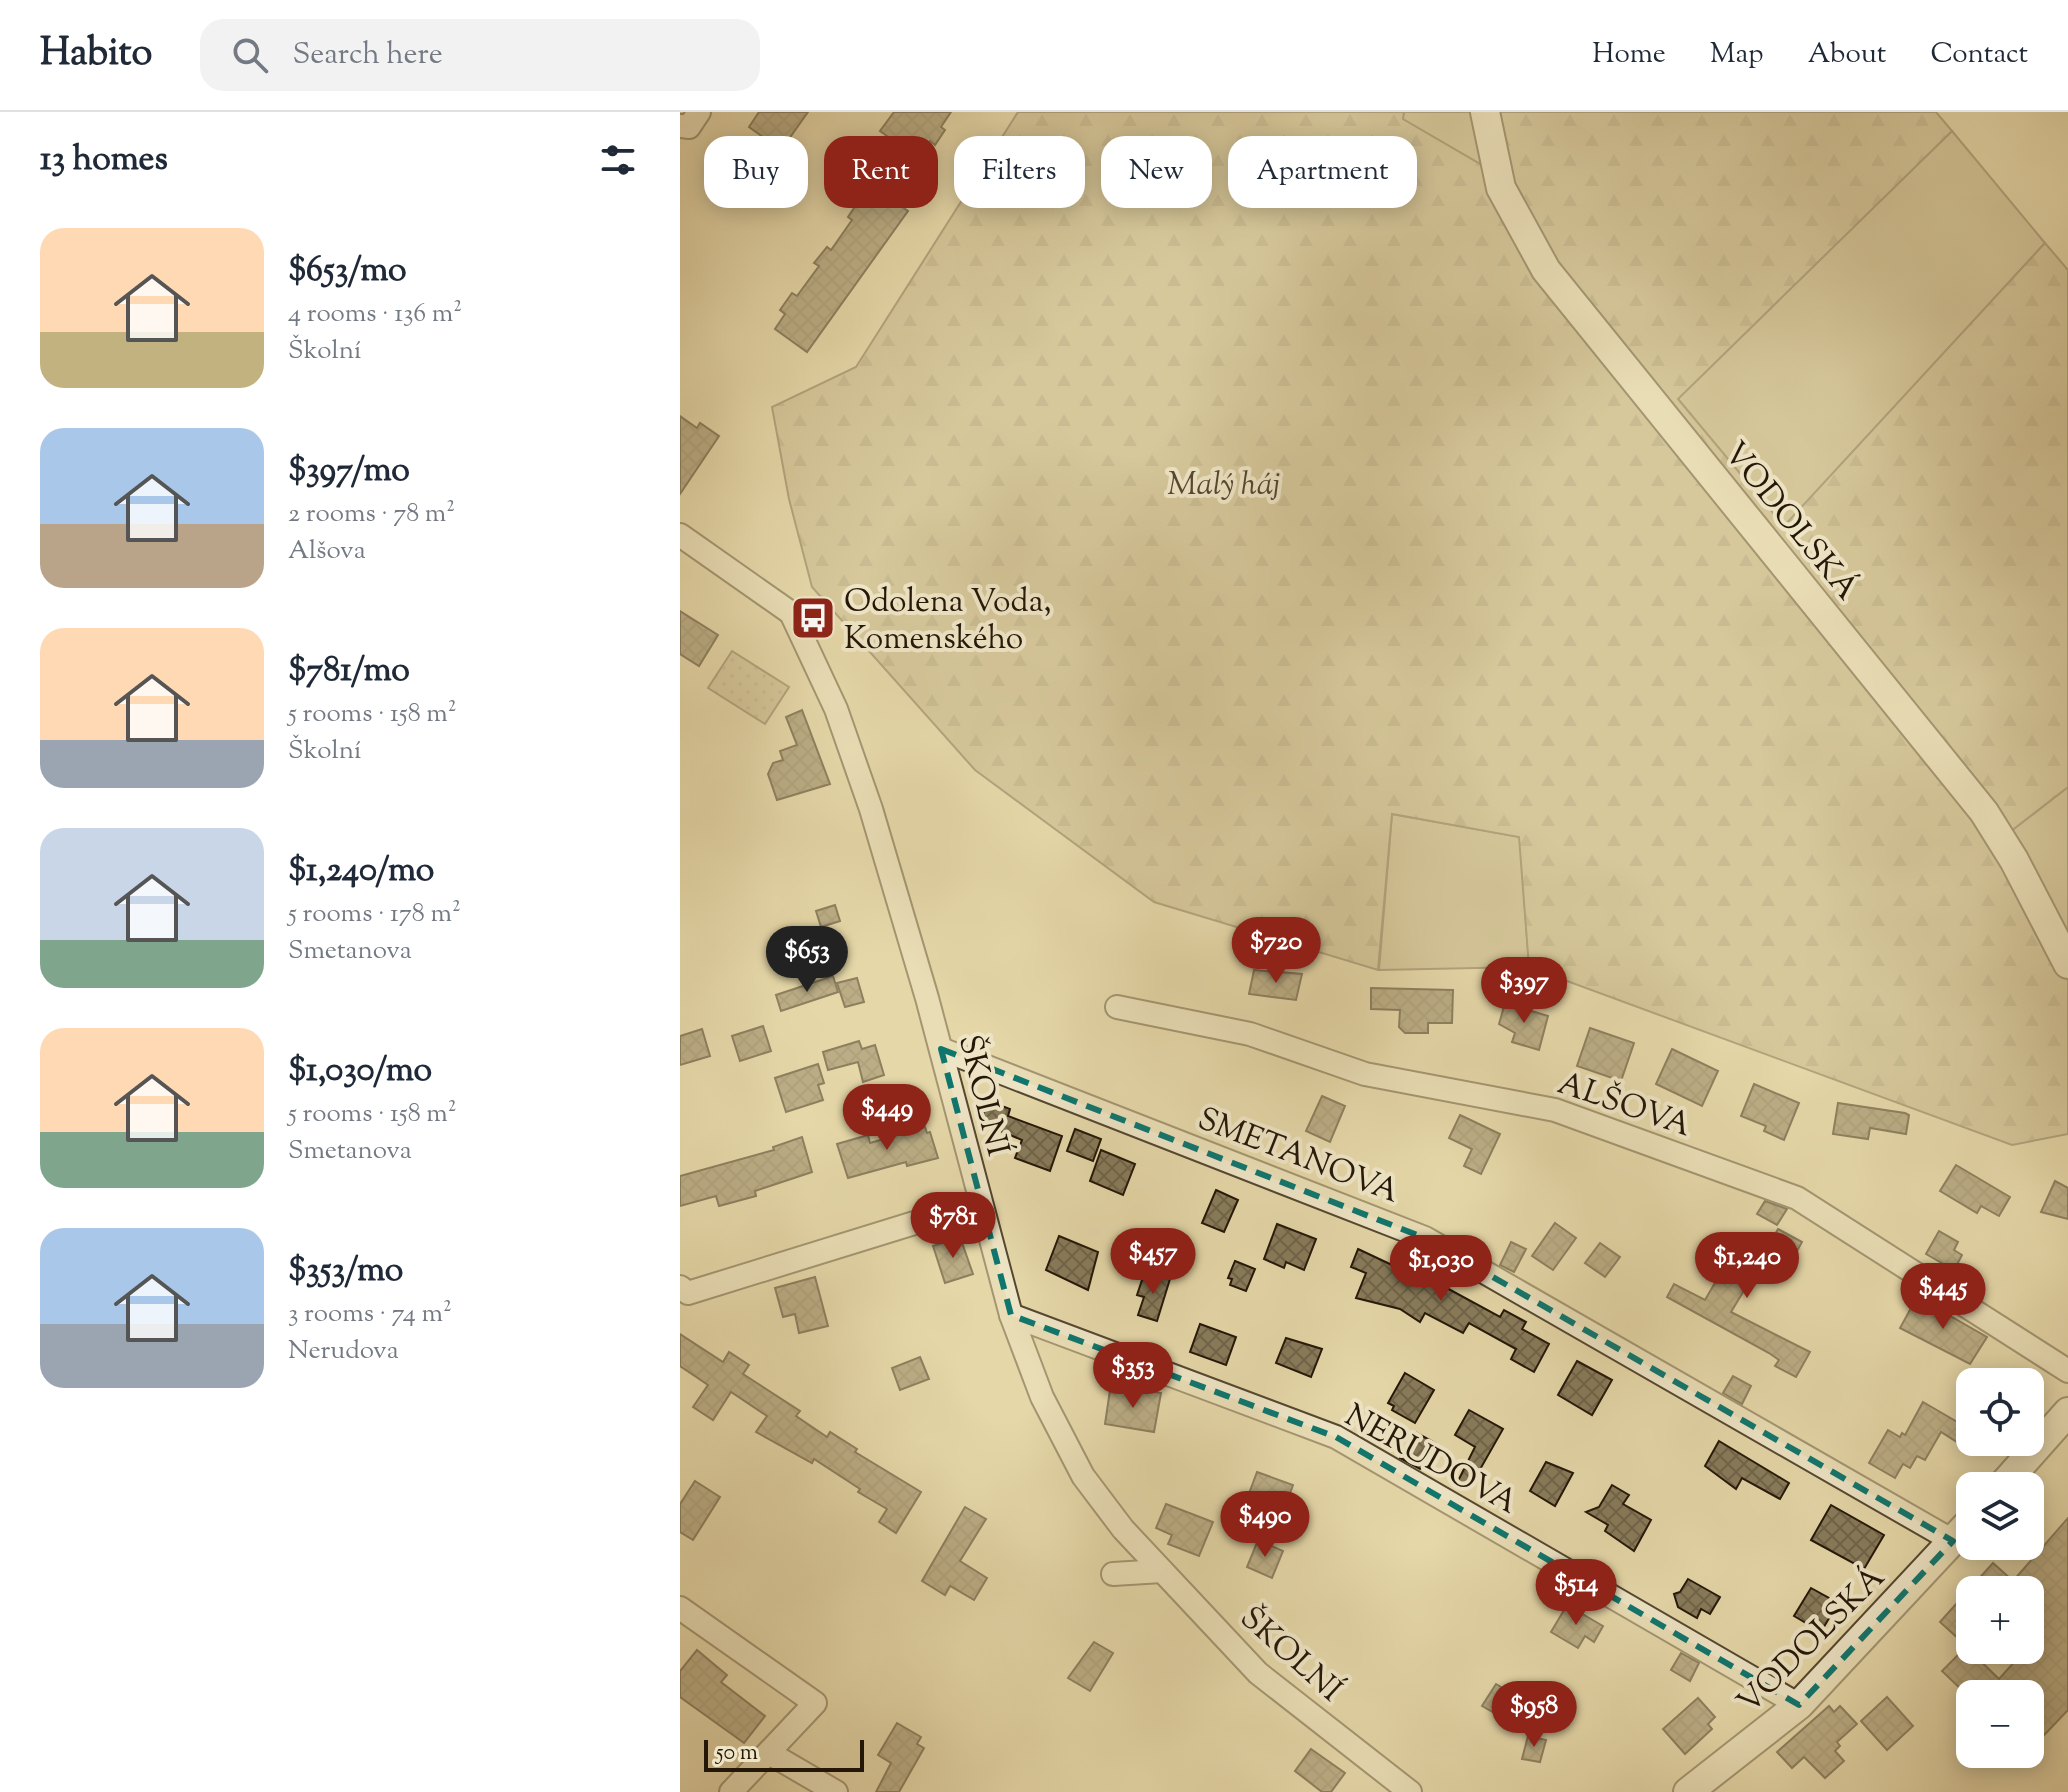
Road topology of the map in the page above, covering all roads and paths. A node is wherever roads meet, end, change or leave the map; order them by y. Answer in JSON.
{"nodes":[{"id":1,"x":1485,"y":112,"type":"edge"},
{"id":2,"x":680,"y":535,"type":"edge"},
{"id":3,"x":2068,"y":964,"type":"edge"},
{"id":4,"x":1117,"y":1007,"type":"dead end"},
{"id":5,"x":941,"y":1049,"type":"junction"},
{"id":6,"x":979,"y":1203,"type":"junction"},
{"id":7,"x":684,"y":1290,"type":"edge"},
{"id":8,"x":1011,"y":1315,"type":"junction"},
{"id":9,"x":2068,"y":1371,"type":"edge"},
{"id":10,"x":2068,"y":1412,"type":"edge"},
{"id":11,"x":2014,"y":1472,"type":"edge"},
{"id":12,"x":1956,"y":1528,"type":"edge"},
{"id":13,"x":1956,"y":1536,"type":"edge"},
{"id":14,"x":1162,"y":1571,"type":"junction"},
{"id":15,"x":1113,"y":1574,"type":"dead end"},
{"id":16,"x":680,"y":1608,"type":"edge"},
{"id":17,"x":1799,"y":1705,"type":"junction"},
{"id":18,"x":769,"y":1753,"type":"junction"},
{"id":19,"x":731,"y":1792,"type":"edge"},
{"id":20,"x":836,"y":1792,"type":"edge"},
{"id":21,"x":1410,"y":1792,"type":"edge"},
{"id":22,"x":1688,"y":1792,"type":"edge"}],
"edges":[{"from":1,"to":3,"type":"street","name":"VODOLSKÁ"},
{"from":2,"to":5,"type":"street","name":"ŠKOLNÍ"},
{"from":4,"to":9,"type":"street","name":"ALŠOVA"},
{"from":5,"to":6,"type":"street","name":"ŠKOLNÍ"},
{"from":5,"to":12,"type":"street","name":"SMETANOVA"},
{"from":6,"to":7,"type":"street"},
{"from":6,"to":8,"type":"street","name":"ŠKOLNÍ"},
{"from":8,"to":14,"type":"street","name":"ŠKOLNÍ"},
{"from":8,"to":17,"type":"street","name":"NERUDOVA"},
{"from":10,"to":11,"type":"street"},
{"from":13,"to":17,"type":"street","name":"VODOLSKÁ"},
{"from":14,"to":15,"type":"street"},
{"from":14,"to":21,"type":"street","name":"ŠKOLNÍ"},
{"from":16,"to":18,"type":"street"},
{"from":17,"to":22,"type":"street","name":"VODOLSKÁ"},
{"from":18,"to":19,"type":"street"},
{"from":18,"to":20,"type":"street"}]}
